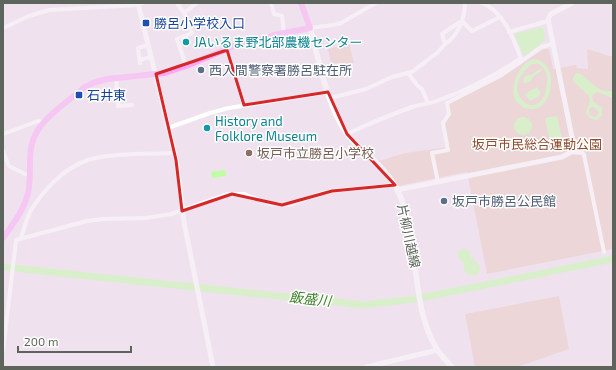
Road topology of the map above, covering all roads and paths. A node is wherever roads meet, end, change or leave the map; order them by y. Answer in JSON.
{"nodes":[{"id":1,"x":177,"y":3,"type":"edge"},
{"id":2,"x":197,"y":3,"type":"edge"},
{"id":3,"x":271,"y":3,"type":"edge"},
{"id":4,"x":301,"y":3,"type":"edge"},
{"id":5,"x":376,"y":3,"type":"edge"},
{"id":6,"x":465,"y":3,"type":"edge"},
{"id":7,"x":482,"y":3,"type":"edge"},
{"id":8,"x":572,"y":3,"type":"edge"},
{"id":9,"x":139,"y":4,"type":"edge"},
{"id":10,"x":184,"y":13,"type":"junction"},
{"id":11,"x":500,"y":17,"type":"junction"},
{"id":12,"x":462,"y":21,"type":"junction"},
{"id":13,"x":548,"y":21,"type":"junction"},
{"id":14,"x":3,"y":28,"type":"edge"},
{"id":15,"x":310,"y":28,"type":"junction"},
{"id":16,"x":509,"y":32,"type":"junction"},
{"id":17,"x":284,"y":33,"type":"junction"},
{"id":18,"x":445,"y":44,"type":"junction"},
{"id":19,"x":553,"y":44,"type":"junction"},
{"id":20,"x":148,"y":45,"type":"junction"},
{"id":21,"x":227,"y":50,"type":"junction"},
{"id":22,"x":151,"y":58,"type":"junction"},
{"id":23,"x":522,"y":59,"type":"junction"},
{"id":24,"x":186,"y":66,"type":"junction"},
{"id":25,"x":408,"y":73,"type":"junction"},
{"id":26,"x":156,"y":74,"type":"junction"},
{"id":27,"x":116,"y":78,"type":"junction"},
{"id":28,"x":329,"y":95,"type":"junction"},
{"id":29,"x":428,"y":103,"type":"junction"},
{"id":30,"x":132,"y":105,"type":"dead end"},
{"id":31,"x":244,"y":105,"type":"junction"},
{"id":32,"x":44,"y":122,"type":"junction"},
{"id":33,"x":168,"y":128,"type":"junction"},
{"id":34,"x":3,"y":134,"type":"edge"},
{"id":35,"x":347,"y":134,"type":"junction"},
{"id":36,"x":3,"y":151,"type":"edge"},
{"id":37,"x":571,"y":152,"type":"junction"},
{"id":38,"x":174,"y":153,"type":"junction"},
{"id":39,"x":5,"y":164,"type":"edge"},
{"id":40,"x":30,"y":175,"type":"junction"},
{"id":41,"x":438,"y":182,"type":"junction"},
{"id":42,"x":396,"y":188,"type":"junction"},
{"id":43,"x":182,"y":211,"type":"junction"},
{"id":44,"x":3,"y":238,"type":"edge"},
{"id":45,"x":21,"y":238,"type":"junction"},
{"id":46,"x":604,"y":252,"type":"dead end"},
{"id":47,"x":438,"y":350,"type":"junction"},
{"id":48,"x":3,"y":351,"type":"edge"},
{"id":49,"x":213,"y":367,"type":"edge"},
{"id":50,"x":366,"y":367,"type":"edge"},
{"id":51,"x":452,"y":367,"type":"edge"}],
"edges":[{"from":1,"to":10,"type":"street"},
{"from":2,"to":10,"type":"street"},
{"from":3,"to":17,"type":"street"},
{"from":4,"to":15,"type":"main road"},
{"from":5,"to":15,"type":"street"},
{"from":6,"to":12,"type":"street"},
{"from":7,"to":11,"type":"street"},
{"from":8,"to":13,"type":"street"},
{"from":9,"to":14,"type":"street"},
{"from":9,"to":20,"type":"street"},
{"from":10,"to":24,"type":"street"},
{"from":11,"to":12,"type":"street"},
{"from":11,"to":16,"type":"street"},
{"from":12,"to":18,"type":"street"},
{"from":12,"to":18,"type":"street"},
{"from":13,"to":16,"type":"street"},
{"from":13,"to":19,"type":"street"},
{"from":15,"to":17,"type":"main road"},
{"from":15,"to":28,"type":"main road","name":"片柳川越線"},
{"from":16,"to":23,"type":"street"},
{"from":17,"to":21,"type":"main road"},
{"from":18,"to":25,"type":"street"},
{"from":19,"to":23,"type":"street"},
{"from":19,"to":37,"type":"street"},
{"from":20,"to":22,"type":"street"},
{"from":20,"to":22,"type":"street"},
{"from":21,"to":24,"type":"main road"},
{"from":21,"to":31,"type":"street"},
{"from":22,"to":26,"type":"street"},
{"from":23,"to":29,"type":"street"},
{"from":23,"to":41,"type":"street"},
{"from":24,"to":26,"type":"main road"},
{"from":25,"to":28,"type":"street"},
{"from":25,"to":29,"type":"street"},
{"from":26,"to":27,"type":"main road"},
{"from":26,"to":33,"type":"street"},
{"from":27,"to":30,"type":"street"},
{"from":27,"to":32,"type":"main road"},
{"from":28,"to":31,"type":"street"},
{"from":28,"to":35,"type":"main road","name":"片柳川越線"},
{"from":29,"to":35,"type":"street"},
{"from":31,"to":33,"type":"street"},
{"from":32,"to":34,"type":"street"},
{"from":32,"to":40,"type":"main road"},
{"from":33,"to":38,"type":"street"},
{"from":35,"to":42,"type":"main road","name":"片柳川越線"},
{"from":36,"to":39,"type":"street"},
{"from":37,"to":41,"type":"street"},
{"from":37,"to":46,"type":"street"},
{"from":38,"to":43,"type":"street"},
{"from":38,"to":45,"type":"street"},
{"from":39,"to":40,"type":"street"},
{"from":40,"to":44,"type":"main road"},
{"from":41,"to":42,"type":"street"},
{"from":42,"to":43,"type":"street"},
{"from":42,"to":47,"type":"main road","name":"片柳川越線"},
{"from":43,"to":45,"type":"street"},
{"from":43,"to":49,"type":"street"},
{"from":45,"to":48,"type":"street"},
{"from":47,"to":50,"type":"street"},
{"from":47,"to":51,"type":"main road","name":"片柳川越線"}]}
